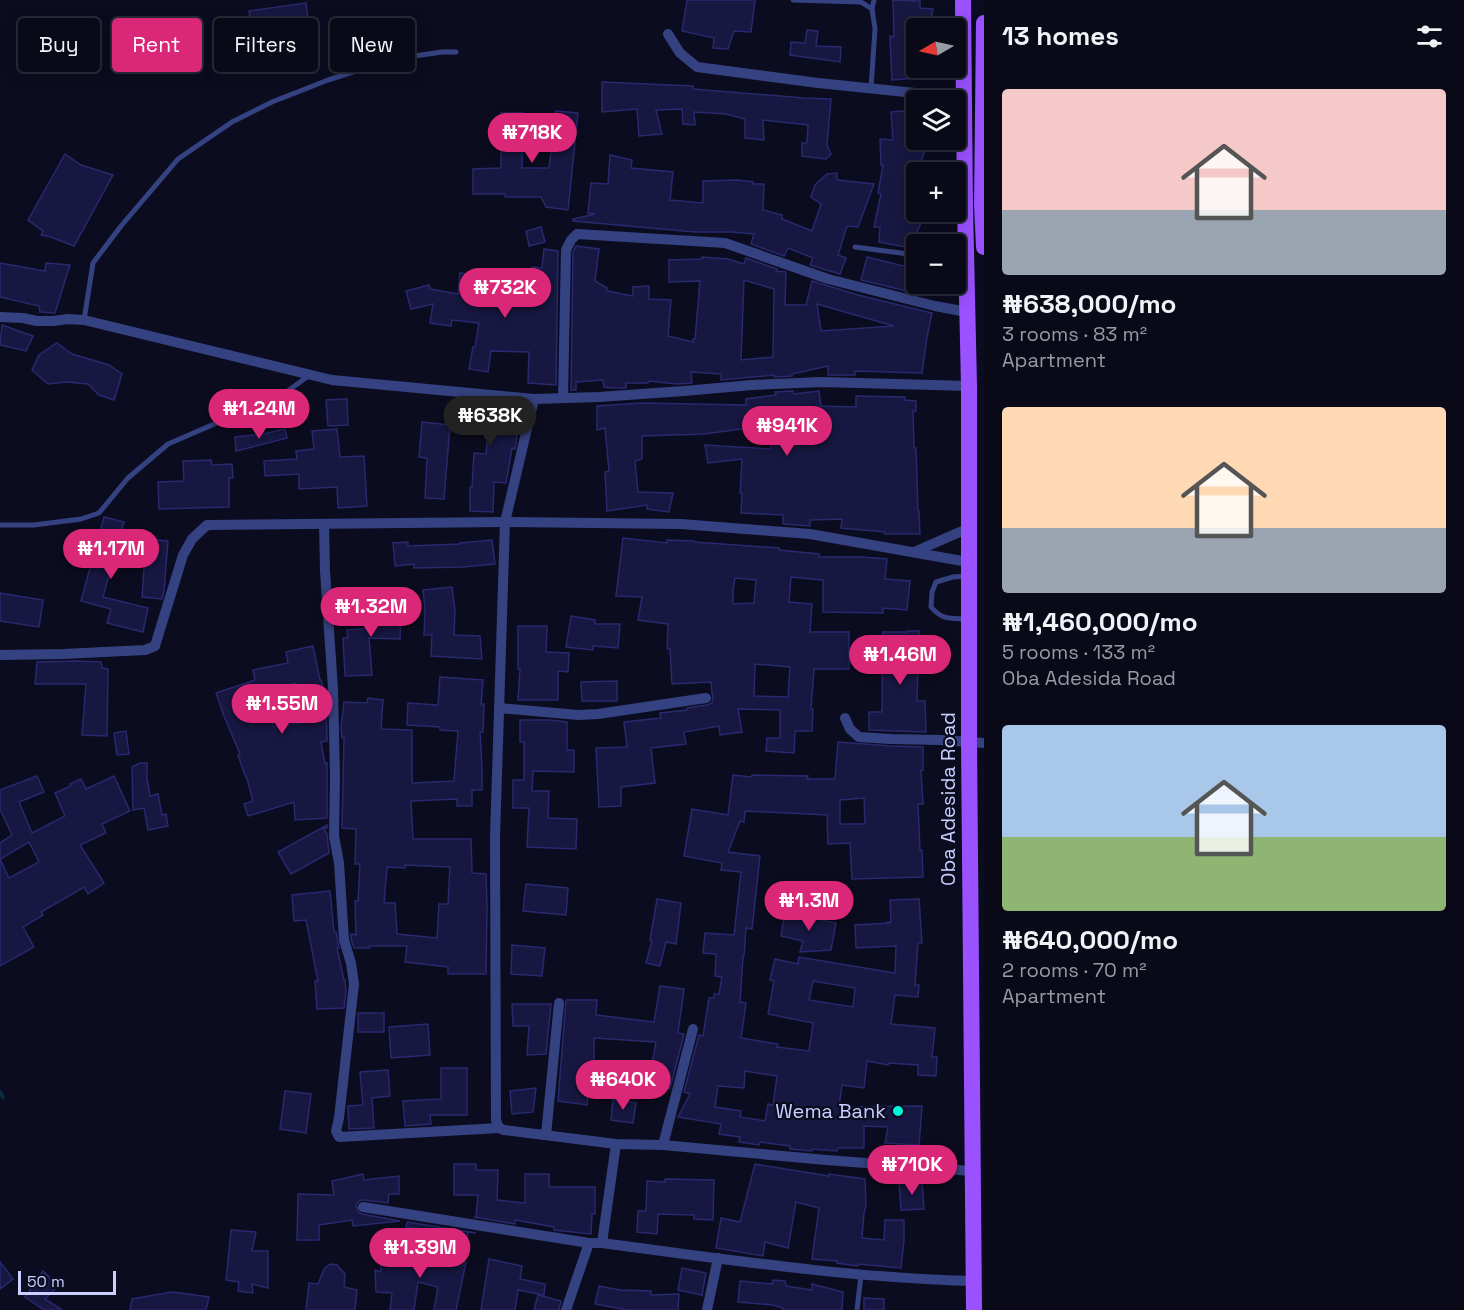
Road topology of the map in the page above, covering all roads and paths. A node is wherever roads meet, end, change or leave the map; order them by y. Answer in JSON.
{"nodes":[{"id":1,"x":793,"y":0,"type":"edge"},
{"id":2,"x":874,"y":0,"type":"edge"},
{"id":3,"x":963,"y":0,"type":"edge"},
{"id":4,"x":872,"y":9,"type":"junction"},
{"id":5,"x":984,"y":23,"type":"edge"},
{"id":6,"x":668,"y":34,"type":"dead end"},
{"id":7,"x":456,"y":52,"type":"dead end"},
{"id":8,"x":871,"y":88,"type":"junction"},
{"id":9,"x":964,"y":90,"type":"edge"},
{"id":10,"x":906,"y":92,"type":"edge"},
{"id":11,"x":983,"y":120,"type":"edge"},
{"id":12,"x":963,"y":150,"type":"edge"},
{"id":13,"x":961,"y":234,"type":"edge"},
{"id":14,"x":855,"y":247,"type":"dead end"},
{"id":15,"x":984,"y":247,"type":"edge"},
{"id":16,"x":906,"y":254,"type":"edge"},
{"id":17,"x":965,"y":294,"type":"edge"},
{"id":18,"x":967,"y":312,"type":"junction"},
{"id":19,"x":0,"y":317,"type":"edge"},
{"id":20,"x":84,"y":320,"type":"junction"},
{"id":21,"x":310,"y":375,"type":"junction"},
{"id":22,"x":969,"y":386,"type":"junction"},
{"id":23,"x":563,"y":398,"type":"junction"},
{"id":24,"x":534,"y":399,"type":"junction"},
{"id":25,"x":505,"y":522,"type":"junction"},
{"id":26,"x":324,"y":524,"type":"junction"},
{"id":27,"x":0,"y":525,"type":"edge"},
{"id":28,"x":969,"y":528,"type":"junction"},
{"id":29,"x":913,"y":552,"type":"junction"},
{"id":30,"x":968,"y":569,"type":"junction"},
{"id":31,"x":968,"y":619,"type":"junction"},
{"id":32,"x":0,"y":655,"type":"edge"},
{"id":33,"x":706,"y":698,"type":"dead end"},
{"id":34,"x":499,"y":708,"type":"junction"},
{"id":35,"x":845,"y":718,"type":"dead end"},
{"id":36,"x":976,"y":742,"type":"edge"},
{"id":37,"x":559,"y":1003,"type":"dead end"},
{"id":38,"x":693,"y":1029,"type":"dead end"},
{"id":39,"x":499,"y":1128,"type":"junction"},
{"id":40,"x":546,"y":1135,"type":"junction"},
{"id":41,"x":616,"y":1144,"type":"junction"},
{"id":42,"x":663,"y":1144,"type":"junction"},
{"id":43,"x":972,"y":1171,"type":"junction"},
{"id":44,"x":363,"y":1207,"type":"dead end"},
{"id":45,"x":590,"y":1243,"type":"junction"},
{"id":46,"x":602,"y":1243,"type":"junction"},
{"id":47,"x":718,"y":1258,"type":"junction"},
{"id":48,"x":861,"y":1275,"type":"junction"},
{"id":49,"x":972,"y":1281,"type":"junction"},
{"id":50,"x":566,"y":1310,"type":"edge"},
{"id":51,"x":707,"y":1310,"type":"edge"},
{"id":52,"x":857,"y":1310,"type":"edge"},
{"id":53,"x":974,"y":1310,"type":"edge"}],
"edges":[{"from":1,"to":4,"type":"lane"},
{"from":2,"to":4,"type":"lane"},
{"from":3,"to":9,"type":"main road","name":"Oba Adesida Road"},
{"from":4,"to":8,"type":"lane"},
{"from":5,"to":11,"type":"main road"},
{"from":6,"to":8,"type":"street"},
{"from":7,"to":20,"type":"lane"},
{"from":8,"to":10,"type":"street"},
{"from":11,"to":15,"type":"main road"},
{"from":12,"to":13,"type":"main road","name":"Oba Adesida Road"},
{"from":14,"to":16,"type":"lane"},
{"from":17,"to":18,"type":"main road","name":"Oba Adesida Road"},
{"from":18,"to":22,"type":"main road","name":"Oba Adesida Road"},
{"from":18,"to":23,"type":"street"},
{"from":19,"to":20,"type":"street"},
{"from":20,"to":21,"type":"street"},
{"from":21,"to":24,"type":"street"},
{"from":21,"to":27,"type":"lane"},
{"from":22,"to":23,"type":"street"},
{"from":22,"to":28,"type":"main road","name":"Oba Adesida Road"},
{"from":23,"to":24,"type":"street"},
{"from":24,"to":25,"type":"street"},
{"from":25,"to":26,"type":"street"},
{"from":25,"to":29,"type":"street"},
{"from":25,"to":34,"type":"street"},
{"from":26,"to":32,"type":"street"},
{"from":26,"to":39,"type":"street"},
{"from":28,"to":29,"type":"street"},
{"from":28,"to":30,"type":"main road","name":"Oba Adesida Road"},
{"from":29,"to":30,"type":"street"},
{"from":30,"to":31,"type":"main road","name":"Oba Adesida Road"},
{"from":30,"to":31,"type":"lane"},
{"from":31,"to":36,"type":"main road","name":"Oba Adesida Road"},
{"from":33,"to":34,"type":"street"},
{"from":34,"to":39,"type":"street"},
{"from":35,"to":36,"type":"street"},
{"from":36,"to":43,"type":"main road","name":"Oba Adesida Road"},
{"from":37,"to":40,"type":"street"},
{"from":38,"to":42,"type":"street"},
{"from":39,"to":40,"type":"street"},
{"from":40,"to":41,"type":"street"},
{"from":41,"to":42,"type":"street"},
{"from":41,"to":46,"type":"street"},
{"from":42,"to":43,"type":"street"},
{"from":43,"to":49,"type":"main road","name":"Oba Adesida Road"},
{"from":44,"to":45,"type":"street"},
{"from":45,"to":46,"type":"street"},
{"from":45,"to":50,"type":"street"},
{"from":46,"to":47,"type":"street"},
{"from":47,"to":48,"type":"street"},
{"from":47,"to":51,"type":"street"},
{"from":48,"to":49,"type":"street"},
{"from":48,"to":52,"type":"lane"},
{"from":49,"to":53,"type":"main road","name":"Oba Adesida Road"}]}
